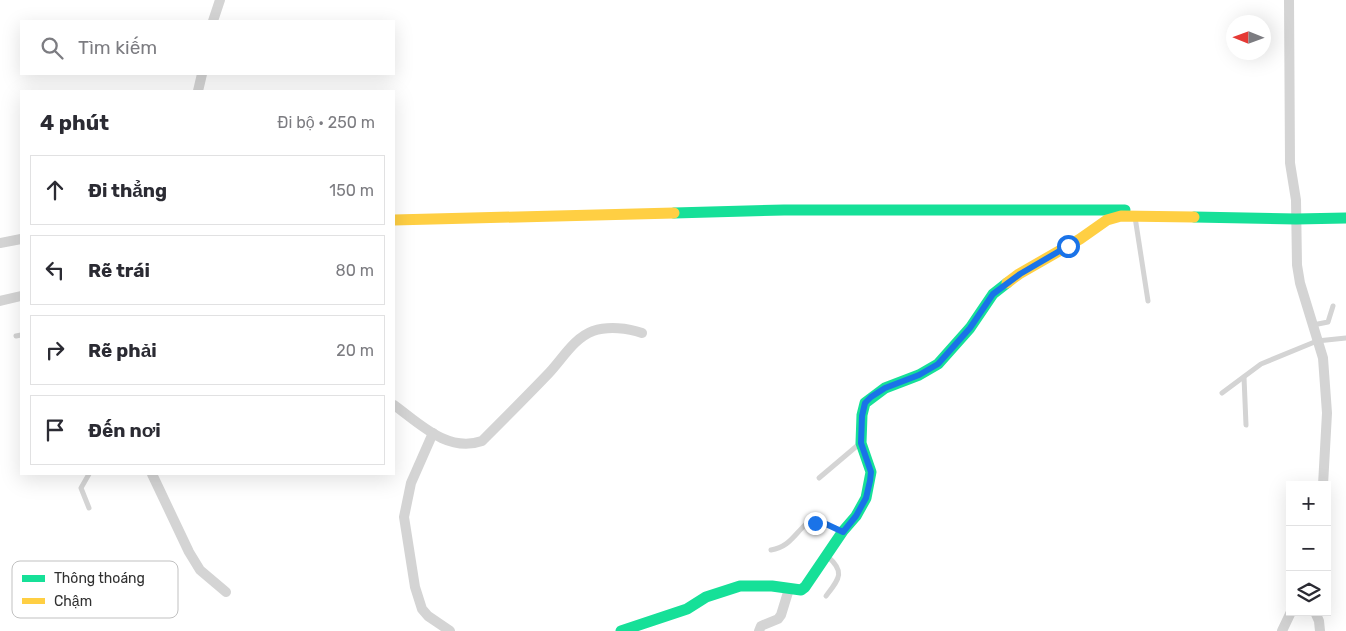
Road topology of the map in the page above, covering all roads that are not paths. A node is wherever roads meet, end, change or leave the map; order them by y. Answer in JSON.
{"nodes":[{"id":1,"x":220,"y":0,"type":"edge"},
{"id":2,"x":1289,"y":0,"type":"edge"},
{"id":3,"x":213,"y":20,"type":"edge"},
{"id":4,"x":202,"y":75,"type":"edge"},
{"id":5,"x":198,"y":90,"type":"edge"},
{"id":6,"x":1296,"y":215,"type":"junction"},
{"id":7,"x":1135,"y":216,"type":"junction"},
{"id":8,"x":1346,"y":218,"type":"edge"},
{"id":9,"x":395,"y":220,"type":"edge"},
{"id":10,"x":20,"y":239,"type":"edge"},
{"id":11,"x":0,"y":243,"type":"edge"},
{"id":12,"x":20,"y":296,"type":"edge"},
{"id":13,"x":0,"y":301,"type":"edge"},
{"id":14,"x":1148,"y":301,"type":"dead end"},
{"id":15,"x":1333,"y":306,"type":"dead end"},
{"id":16,"x":1312,"y":325,"type":"junction"},
{"id":17,"x":642,"y":333,"type":"dead end"},
{"id":18,"x":1346,"y":338,"type":"edge"},
{"id":19,"x":1317,"y":341,"type":"junction"},
{"id":20,"x":1244,"y":377,"type":"junction"},
{"id":21,"x":1222,"y":393,"type":"dead end"},
{"id":22,"x":395,"y":406,"type":"edge"},
{"id":23,"x":1246,"y":425,"type":"dead end"},
{"id":24,"x":433,"y":433,"type":"junction"},
{"id":25,"x":861,"y":443,"type":"junction"},
{"id":26,"x":88,"y":475,"type":"edge"},
{"id":27,"x":152,"y":475,"type":"edge"},
{"id":28,"x":820,"y":478,"type":"dead end"},
{"id":29,"x":1323,"y":481,"type":"edge"},
{"id":30,"x":89,"y":508,"type":"dead end"},
{"id":31,"x":843,"y":532,"type":"junction"},
{"id":32,"x":771,"y":550,"type":"dead end"},
{"id":33,"x":827,"y":556,"type":"junction"},
{"id":34,"x":789,"y":589,"type":"junction"},
{"id":35,"x":226,"y":592,"type":"dead end"},
{"id":36,"x":826,"y":596,"type":"dead end"},
{"id":37,"x":1289,"y":616,"type":"edge"},
{"id":38,"x":1317,"y":616,"type":"edge"},
{"id":39,"x":450,"y":631,"type":"edge"},
{"id":40,"x":621,"y":631,"type":"edge"},
{"id":41,"x":759,"y":631,"type":"edge"},
{"id":42,"x":1282,"y":631,"type":"edge"},
{"id":43,"x":1320,"y":631,"type":"edge"}],
"edges":[{"from":1,"to":3,"type":"street"},
{"from":2,"to":6,"type":"street"},
{"from":4,"to":5,"type":"street"},
{"from":6,"to":7,"type":"street"},
{"from":6,"to":8,"type":"street"},
{"from":6,"to":9,"type":"street"},
{"from":6,"to":16,"type":"street"},
{"from":7,"to":14,"type":"lane"},
{"from":7,"to":25,"type":"street"},
{"from":10,"to":11,"type":"street"},
{"from":12,"to":13,"type":"street"},
{"from":15,"to":16,"type":"lane"},
{"from":16,"to":19,"type":"street"},
{"from":17,"to":24,"type":"street"},
{"from":18,"to":19,"type":"lane"},
{"from":19,"to":20,"type":"lane"},
{"from":19,"to":29,"type":"street"},
{"from":20,"to":21,"type":"lane"},
{"from":20,"to":23,"type":"lane"},
{"from":22,"to":24,"type":"street"},
{"from":24,"to":39,"type":"street"},
{"from":25,"to":28,"type":"lane"},
{"from":25,"to":31,"type":"street"},
{"from":26,"to":30,"type":"lane"},
{"from":27,"to":35,"type":"street"},
{"from":31,"to":32,"type":"lane"},
{"from":31,"to":33,"type":"street"},
{"from":33,"to":34,"type":"street"},
{"from":33,"to":36,"type":"lane"},
{"from":34,"to":40,"type":"street"},
{"from":34,"to":41,"type":"street"},
{"from":37,"to":42,"type":"street"},
{"from":38,"to":43,"type":"street"}]}
